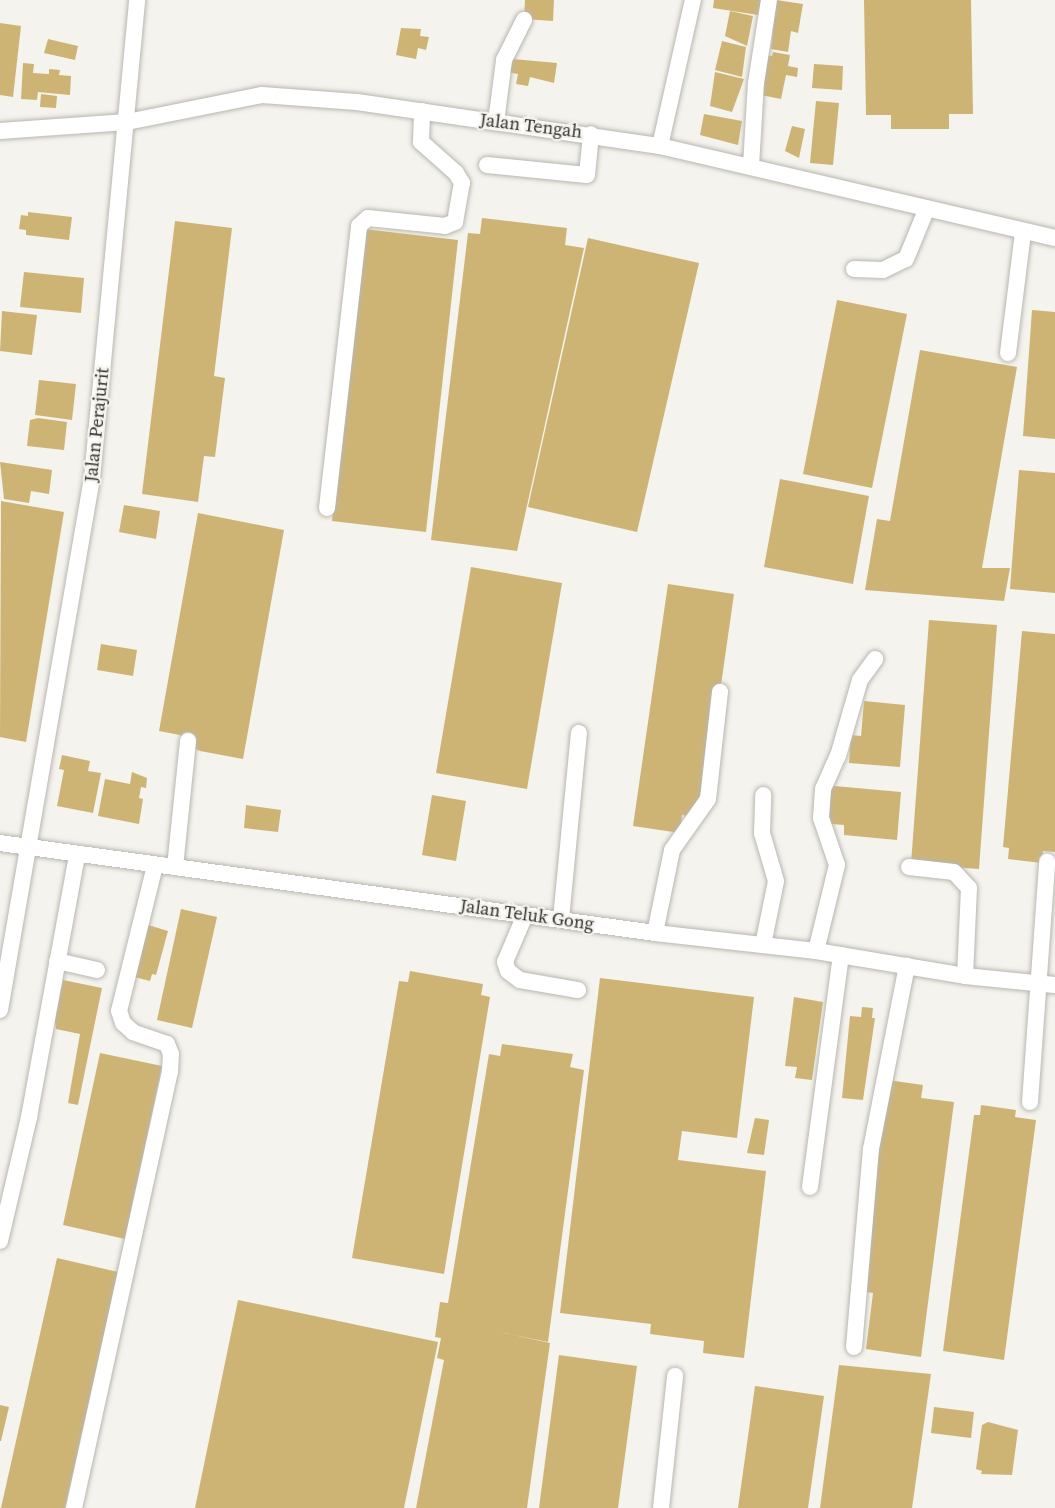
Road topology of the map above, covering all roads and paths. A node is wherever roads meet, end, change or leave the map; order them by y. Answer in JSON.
{"nodes":[{"id":1,"x":138,"y":0,"type":"edge"},
{"id":2,"x":693,"y":0,"type":"edge"},
{"id":3,"x":769,"y":0,"type":"edge"},
{"id":4,"x":524,"y":20,"type":"dead end"},
{"id":5,"x":422,"y":111,"type":"junction"},
{"id":6,"x":127,"y":122,"type":"junction"},
{"id":7,"x":496,"y":122,"type":"junction"},
{"id":8,"x":0,"y":131,"type":"edge"},
{"id":9,"x":591,"y":134,"type":"junction"},
{"id":10,"x":660,"y":146,"type":"junction"},
{"id":11,"x":487,"y":165,"type":"dead end"},
{"id":12,"x":751,"y":166,"type":"junction"},
{"id":13,"x":927,"y":208,"type":"junction"},
{"id":14,"x":1023,"y":233,"type":"junction"},
{"id":15,"x":1055,"y":238,"type":"edge"},
{"id":16,"x":854,"y":268,"type":"dead end"},
{"id":17,"x":1008,"y":353,"type":"dead end"},
{"id":18,"x":327,"y":508,"type":"dead end"},
{"id":19,"x":875,"y":659,"type":"dead end"},
{"id":20,"x":720,"y":692,"type":"dead end"},
{"id":21,"x":579,"y":733,"type":"dead end"},
{"id":22,"x":188,"y":741,"type":"dead end"},
{"id":23,"x":763,"y":795,"type":"dead end"},
{"id":24,"x":0,"y":843,"type":"edge"},
{"id":25,"x":29,"y":846,"type":"junction"},
{"id":26,"x":77,"y":855,"type":"junction"},
{"id":27,"x":1047,"y":862,"type":"dead end"},
{"id":28,"x":155,"y":865,"type":"junction"},
{"id":29,"x":175,"y":867,"type":"junction"},
{"id":30,"x":909,"y":867,"type":"dead end"},
{"id":31,"x":525,"y":915,"type":"junction"},
{"id":32,"x":561,"y":919,"type":"junction"},
{"id":33,"x":655,"y":933,"type":"junction"},
{"id":34,"x":763,"y":945,"type":"junction"},
{"id":35,"x":816,"y":951,"type":"junction"},
{"id":36,"x":841,"y":955,"type":"junction"},
{"id":37,"x":57,"y":961,"type":"junction"},
{"id":38,"x":908,"y":965,"type":"junction"},
{"id":39,"x":97,"y":970,"type":"dead end"},
{"id":40,"x":965,"y":976,"type":"junction"},
{"id":41,"x":1047,"y":983,"type":"edge"},
{"id":42,"x":578,"y":990,"type":"dead end"},
{"id":43,"x":0,"y":1010,"type":"edge"},
{"id":44,"x":1030,"y":1102,"type":"dead end"},
{"id":45,"x":810,"y":1187,"type":"dead end"},
{"id":46,"x":0,"y":1241,"type":"edge"},
{"id":47,"x":854,"y":1347,"type":"dead end"},
{"id":48,"x":675,"y":1376,"type":"dead end"},
{"id":49,"x":74,"y":1508,"type":"edge"},
{"id":50,"x":661,"y":1508,"type":"edge"}],
"edges":[{"from":1,"to":6,"type":"street","name":"Jalan Perajurit"},
{"from":2,"to":10,"type":"street"},
{"from":3,"to":12,"type":"street"},
{"from":4,"to":7,"type":"street"},
{"from":5,"to":6,"type":"street","name":"Jalan Tengah"},
{"from":5,"to":7,"type":"street","name":"Jalan Tengah"},
{"from":5,"to":18,"type":"street"},
{"from":6,"to":8,"type":"street","name":"Jalan Tengah"},
{"from":6,"to":25,"type":"street","name":"Jalan Perajurit"},
{"from":7,"to":9,"type":"street","name":"Jalan Tengah"},
{"from":9,"to":10,"type":"street","name":"Jalan Tengah"},
{"from":9,"to":11,"type":"street"},
{"from":10,"to":12,"type":"street","name":"Jalan Tengah"},
{"from":12,"to":13,"type":"street","name":"Jalan Tengah"},
{"from":13,"to":14,"type":"street","name":"Jalan Tengah"},
{"from":13,"to":16,"type":"street"},
{"from":14,"to":15,"type":"street","name":"Jalan Tengah"},
{"from":14,"to":17,"type":"street"},
{"from":19,"to":35,"type":"street"},
{"from":20,"to":33,"type":"street"},
{"from":21,"to":32,"type":"street"},
{"from":22,"to":29,"type":"street"},
{"from":23,"to":34,"type":"street"},
{"from":24,"to":25,"type":"street","name":"Jalan Teluk Gong"},
{"from":25,"to":26,"type":"street","name":"Jalan Teluk Gong"},
{"from":25,"to":43,"type":"street","name":"Jalan Perajurit"},
{"from":26,"to":28,"type":"street","name":"Jalan Teluk Gong"},
{"from":26,"to":37,"type":"street"},
{"from":27,"to":41,"type":"street"},
{"from":28,"to":29,"type":"street","name":"Jalan Teluk Gong"},
{"from":28,"to":49,"type":"street"},
{"from":29,"to":31,"type":"street","name":"Jalan Teluk Gong"},
{"from":30,"to":40,"type":"street"},
{"from":31,"to":32,"type":"street","name":"Jalan Teluk Gong"},
{"from":31,"to":42,"type":"street"},
{"from":32,"to":33,"type":"street","name":"Jalan Teluk Gong"},
{"from":33,"to":34,"type":"street","name":"Jalan Teluk Gong"},
{"from":34,"to":35,"type":"street","name":"Jalan Teluk Gong"},
{"from":35,"to":36,"type":"street","name":"Jalan Teluk Gong"},
{"from":36,"to":38,"type":"street","name":"Jalan Teluk Gong"},
{"from":36,"to":45,"type":"street"},
{"from":37,"to":39,"type":"street"},
{"from":37,"to":46,"type":"street"},
{"from":38,"to":40,"type":"street","name":"Jalan Teluk Gong"},
{"from":38,"to":47,"type":"street"},
{"from":40,"to":41,"type":"street","name":"Jalan Teluk Gong"},
{"from":41,"to":44,"type":"street"},
{"from":48,"to":50,"type":"street"}]}
